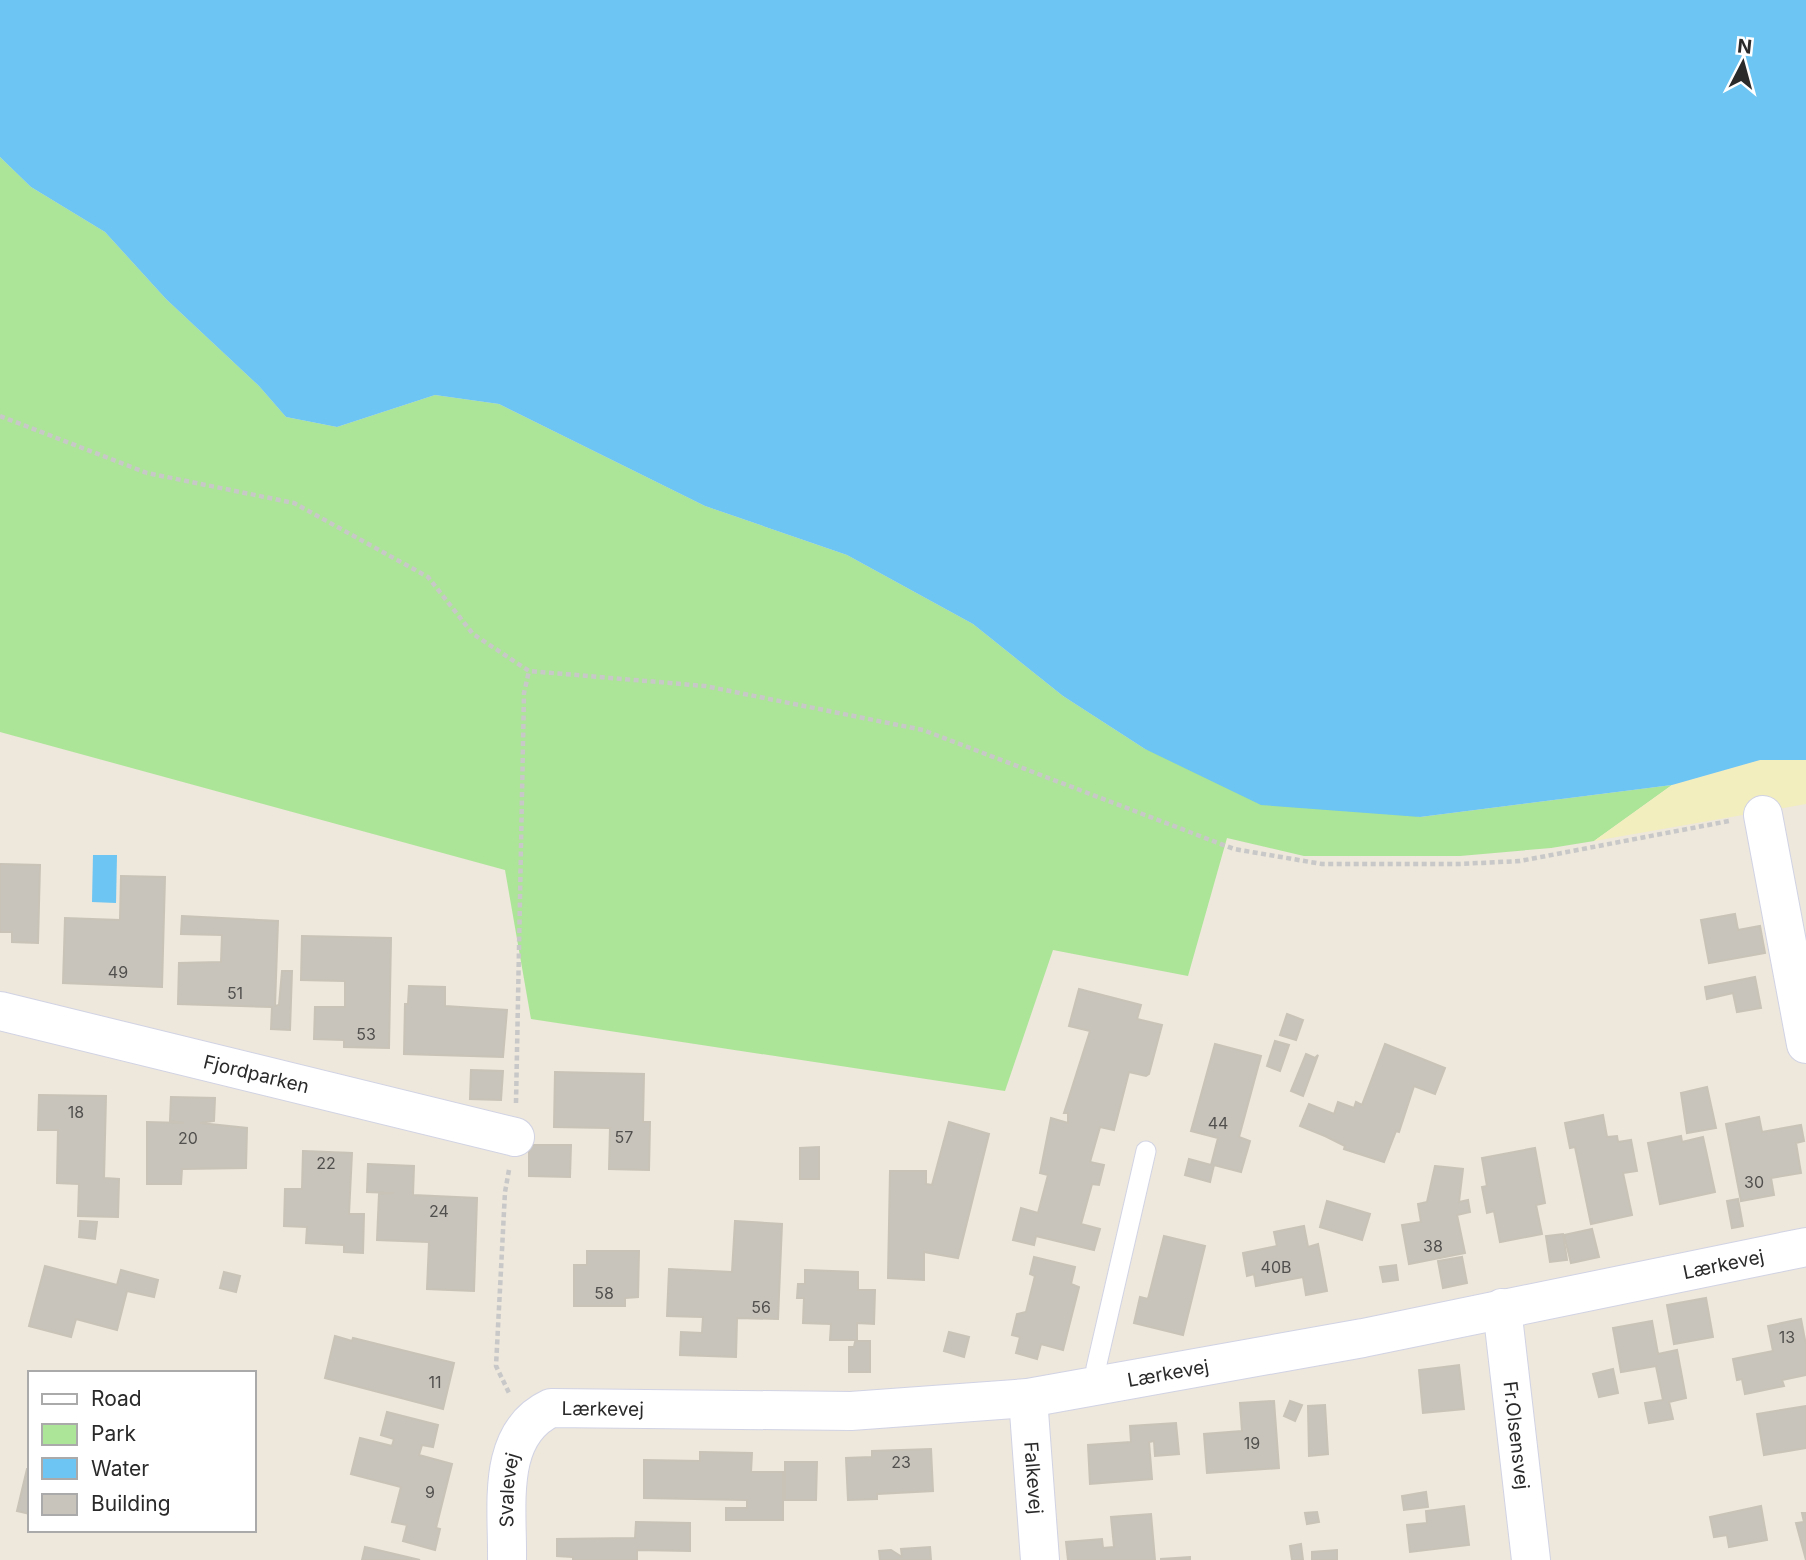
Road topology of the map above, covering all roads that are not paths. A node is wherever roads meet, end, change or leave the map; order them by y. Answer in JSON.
{"nodes":[{"id":1,"x":1763,"y":815,"type":"road end"},
{"id":2,"x":0,"y":1011,"type":"edge"},
{"id":3,"x":1806,"y":1044,"type":"edge"},
{"id":4,"x":515,"y":1137,"type":"road end"},
{"id":5,"x":1146,"y":1151,"type":"dead end"},
{"id":6,"x":1806,"y":1247,"type":"edge"},
{"id":7,"x":1502,"y":1308,"type":"junction"},
{"id":8,"x":1098,"y":1387,"type":"junction"},
{"id":9,"x":1028,"y":1398,"type":"junction"},
{"id":10,"x":525,"y":1424,"type":"joint"},
{"id":11,"x":507,"y":1560,"type":"edge"},
{"id":12,"x":1040,"y":1560,"type":"edge"},
{"id":13,"x":1531,"y":1560,"type":"edge"}],
"edges":[{"from":1,"to":3,"type":"street"},
{"from":2,"to":4,"type":"street","name":"Fjordparken"},
{"from":5,"to":8,"type":"lane"},
{"from":6,"to":7,"type":"street","name":"Lærkevej"},
{"from":7,"to":8,"type":"street","name":"Lærkevej"},
{"from":7,"to":13,"type":"street","name":"Fr.Olsensvej"},
{"from":8,"to":9,"type":"street","name":"Lærkevej"},
{"from":9,"to":10,"type":"street","name":"Lærkevej"},
{"from":9,"to":12,"type":"street","name":"Falkevej"},
{"from":10,"to":11,"type":"street","name":"Svalevej"}]}
